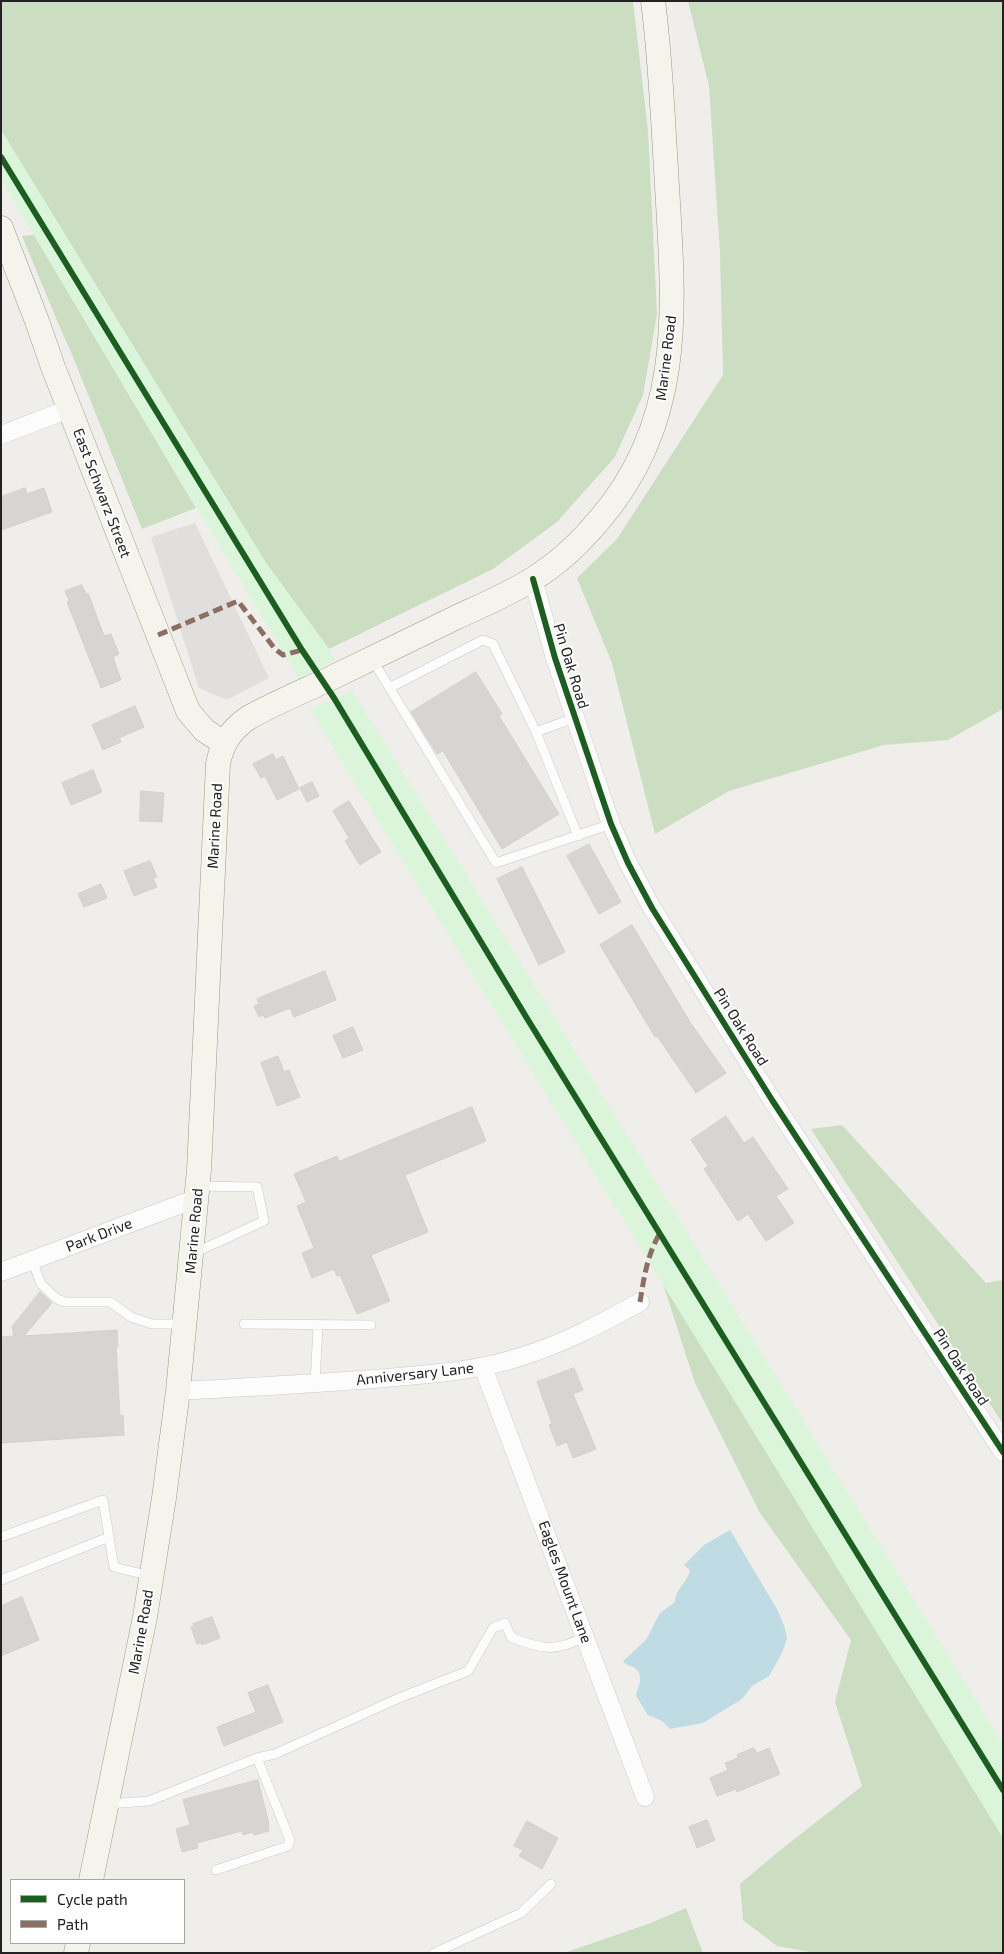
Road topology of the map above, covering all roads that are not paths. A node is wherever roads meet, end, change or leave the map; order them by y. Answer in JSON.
{"nodes":[{"id":1,"x":653,"y":1,"type":"edge"},
{"id":2,"x":1,"y":228,"type":"edge"},
{"id":3,"x":69,"y":409,"type":"junction"},
{"id":4,"x":1,"y":436,"type":"edge"},
{"id":5,"x":533,"y":579,"type":"junction"},
{"id":6,"x":372,"y":659,"type":"junction"},
{"id":7,"x":389,"y":688,"type":"junction"},
{"id":8,"x":574,"y":718,"type":"junction"},
{"id":9,"x":536,"y":732,"type":"junction"},
{"id":10,"x":224,"y":743,"type":"junction"},
{"id":11,"x":611,"y":824,"type":"junction"},
{"id":12,"x":578,"y":836,"type":"junction"},
{"id":13,"x":198,"y":1192,"type":"junction"},
{"id":14,"x":192,"y":1254,"type":"junction"},
{"id":15,"x":32,"y":1260,"type":"junction"},
{"id":16,"x":1,"y":1272,"type":"edge"},
{"id":17,"x":640,"y":1302,"type":"dead end"},
{"id":18,"x":185,"y":1324,"type":"junction"},
{"id":19,"x":244,"y":1324,"type":"dead end"},
{"id":20,"x":371,"y":1325,"type":"dead end"},
{"id":21,"x":318,"y":1326,"type":"junction"},
{"id":22,"x":483,"y":1367,"type":"junction"},
{"id":23,"x":315,"y":1383,"type":"junction"},
{"id":24,"x":178,"y":1391,"type":"junction"},
{"id":25,"x":1003,"y":1452,"type":"edge"},
{"id":26,"x":1,"y":1536,"type":"edge"},
{"id":27,"x":109,"y":1537,"type":"junction"},
{"id":28,"x":152,"y":1576,"type":"junction"},
{"id":29,"x":1,"y":1580,"type":"edge"},
{"id":30,"x":585,"y":1636,"type":"junction"},
{"id":31,"x":257,"y":1758,"type":"junction"},
{"id":32,"x":645,"y":1797,"type":"dead end"},
{"id":33,"x":107,"y":1804,"type":"junction"},
{"id":34,"x":216,"y":1870,"type":"dead end"},
{"id":35,"x":91,"y":1879,"type":"edge"},
{"id":36,"x":551,"y":1884,"type":"dead end"},
{"id":37,"x":434,"y":1953,"type":"edge"}],
"edges":[{"from":1,"to":5,"type":"main road","name":"Marine Road"},
{"from":2,"to":3,"type":"main road","name":"East Schwarz Street"},
{"from":3,"to":4,"type":"street"},
{"from":3,"to":10,"type":"main road","name":"East Schwarz Street"},
{"from":5,"to":6,"type":"main road","name":"Marine Road"},
{"from":5,"to":8,"type":"street","name":"Pin Oak Road"},
{"from":6,"to":7,"type":"lane"},
{"from":6,"to":10,"type":"main road","name":"Marine Road"},
{"from":7,"to":9,"type":"lane"},
{"from":7,"to":12,"type":"lane"},
{"from":8,"to":9,"type":"lane"},
{"from":8,"to":11,"type":"street","name":"Pin Oak Road"},
{"from":9,"to":12,"type":"lane"},
{"from":10,"to":13,"type":"main road","name":"Marine Road"},
{"from":11,"to":12,"type":"lane"},
{"from":11,"to":25,"type":"street","name":"Pin Oak Road"},
{"from":13,"to":14,"type":"main road","name":"Marine Road"},
{"from":13,"to":14,"type":"lane"},
{"from":13,"to":15,"type":"street","name":"Park Drive"},
{"from":14,"to":18,"type":"main road","name":"Marine Road"},
{"from":15,"to":16,"type":"street","name":"Park Drive"},
{"from":15,"to":18,"type":"lane"},
{"from":17,"to":22,"type":"street","name":"Anniversary Lane"},
{"from":18,"to":24,"type":"main road","name":"Marine Road"},
{"from":19,"to":21,"type":"lane"},
{"from":20,"to":21,"type":"lane"},
{"from":21,"to":23,"type":"lane"},
{"from":22,"to":23,"type":"street","name":"Anniversary Lane"},
{"from":22,"to":30,"type":"street","name":"Eagles Mount Lane"},
{"from":23,"to":24,"type":"street","name":"Anniversary Lane"},
{"from":24,"to":28,"type":"main road","name":"Marine Road"},
{"from":26,"to":27,"type":"lane"},
{"from":27,"to":28,"type":"lane"},
{"from":27,"to":29,"type":"lane"},
{"from":28,"to":33,"type":"main road","name":"Marine Road"},
{"from":30,"to":31,"type":"lane"},
{"from":30,"to":32,"type":"street","name":"Eagles Mount Lane"},
{"from":31,"to":33,"type":"lane"},
{"from":31,"to":34,"type":"lane"},
{"from":33,"to":35,"type":"main road","name":"Marine Road"},
{"from":36,"to":37,"type":"lane"}]}
